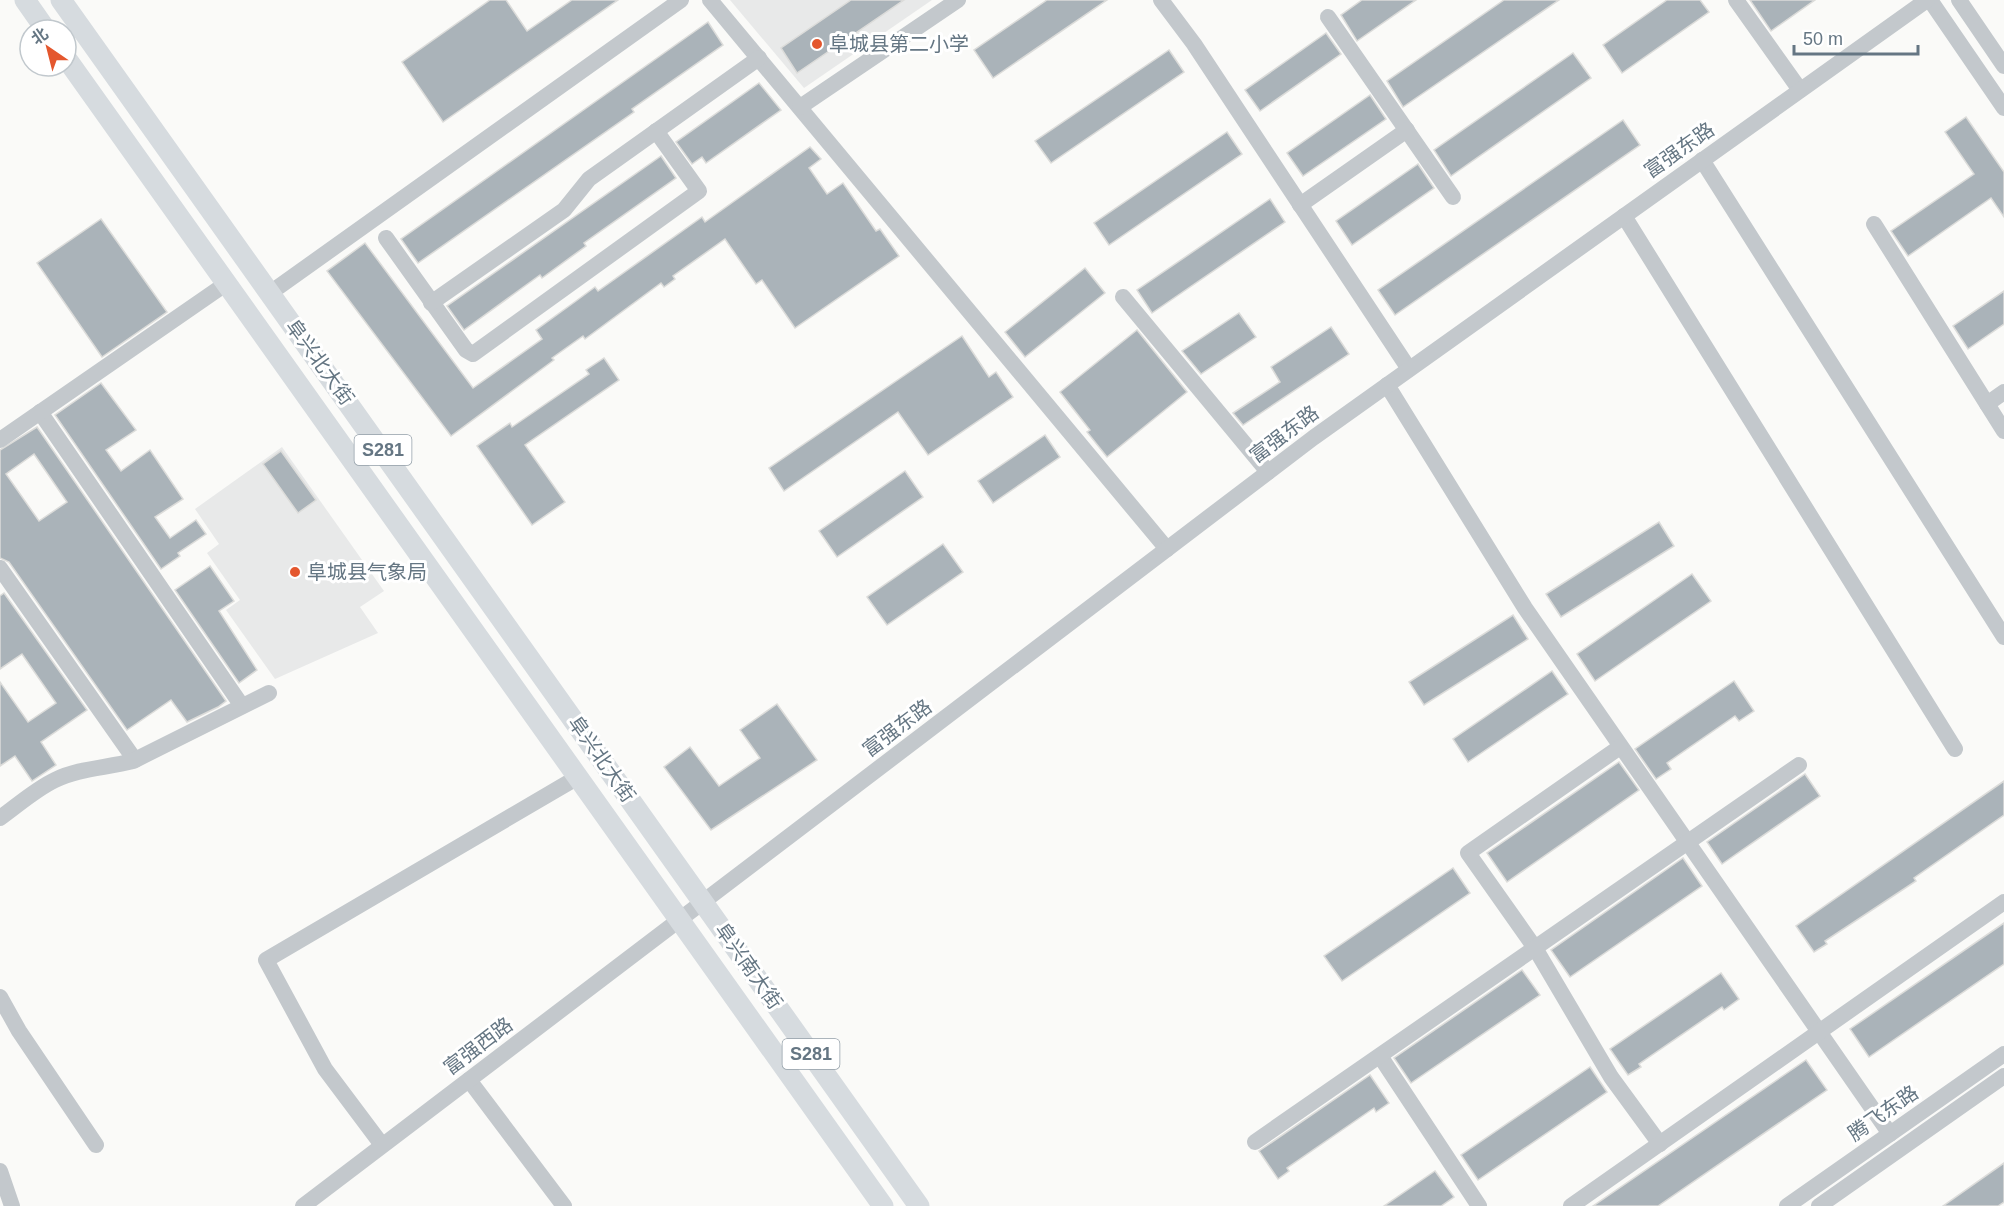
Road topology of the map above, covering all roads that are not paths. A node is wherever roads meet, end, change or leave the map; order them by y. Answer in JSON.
{"nodes":[{"id":1,"x":25,"y":0,"type":"edge"},
{"id":2,"x":61,"y":0,"type":"edge"},
{"id":3,"x":681,"y":0,"type":"edge"},
{"id":4,"x":710,"y":0,"type":"edge"},
{"id":5,"x":958,"y":0,"type":"edge"},
{"id":6,"x":1161,"y":0,"type":"edge"},
{"id":7,"x":1736,"y":0,"type":"edge"},
{"id":8,"x":1929,"y":0,"type":"edge"},
{"id":9,"x":1959,"y":0,"type":"edge"},
{"id":10,"x":1328,"y":17,"type":"dead end"},
{"id":11,"x":38,"y":18,"type":"edge"},
{"id":12,"x":759,"y":58,"type":"junction"},
{"id":13,"x":2004,"y":66,"type":"edge"},
{"id":14,"x":78,"y":75,"type":"edge"},
{"id":15,"x":1800,"y":90,"type":"junction"},
{"id":16,"x":800,"y":108,"type":"junction"},
{"id":17,"x":2004,"y":108,"type":"edge"},
{"id":18,"x":1407,"y":130,"type":"junction"},
{"id":19,"x":656,"y":131,"type":"junction"},
{"id":20,"x":1702,"y":160,"type":"junction"},
{"id":21,"x":1453,"y":197,"type":"dead end"},
{"id":22,"x":1300,"y":205,"type":"junction"},
{"id":23,"x":1624,"y":216,"type":"junction"},
{"id":24,"x":1874,"y":224,"type":"dead end"},
{"id":25,"x":386,"y":238,"type":"dead end"},
{"id":26,"x":227,"y":284,"type":"junction"},
{"id":27,"x":270,"y":293,"type":"junction"},
{"id":28,"x":1123,"y":297,"type":"dead end"},
{"id":29,"x":431,"y":303,"type":"junction"},
{"id":30,"x":1409,"y":369,"type":"junction"},
{"id":31,"x":1387,"y":385,"type":"junction"},
{"id":32,"x":2004,"y":392,"type":"edge"},
{"id":33,"x":1987,"y":404,"type":"junction"},
{"id":34,"x":40,"y":412,"type":"junction"},
{"id":35,"x":2004,"y":431,"type":"edge"},
{"id":36,"x":0,"y":440,"type":"edge"},
{"id":37,"x":1268,"y":472,"type":"junction"},
{"id":38,"x":1167,"y":549,"type":"junction"},
{"id":39,"x":0,"y":568,"type":"edge"},
{"id":40,"x":2004,"y":637,"type":"edge"},
{"id":41,"x":269,"y":693,"type":"dead end"},
{"id":42,"x":242,"y":706,"type":"junction"},
{"id":43,"x":1620,"y":747,"type":"junction"},
{"id":44,"x":1955,"y":748,"type":"dead end"},
{"id":45,"x":135,"y":760,"type":"junction"},
{"id":46,"x":1798,"y":765,"type":"dead end"},
{"id":47,"x":578,"y":777,"type":"junction"},
{"id":48,"x":0,"y":818,"type":"edge"},
{"id":49,"x":1686,"y":843,"type":"junction"},
{"id":50,"x":703,"y":902,"type":"junction"},
{"id":51,"x":2004,"y":902,"type":"edge"},
{"id":52,"x":680,"y":920,"type":"junction"},
{"id":53,"x":1535,"y":948,"type":"junction"},
{"id":54,"x":0,"y":997,"type":"edge"},
{"id":55,"x":1819,"y":1032,"type":"junction"},
{"id":56,"x":2004,"y":1054,"type":"edge"},
{"id":57,"x":1380,"y":1056,"type":"junction"},
{"id":58,"x":2004,"y":1076,"type":"edge"},
{"id":59,"x":469,"y":1080,"type":"junction"},
{"id":60,"x":1890,"y":1134,"type":"junction"},
{"id":61,"x":1255,"y":1142,"type":"dead end"},
{"id":62,"x":1660,"y":1144,"type":"junction"},
{"id":63,"x":96,"y":1145,"type":"dead end"},
{"id":64,"x":382,"y":1145,"type":"junction"},
{"id":65,"x":0,"y":1171,"type":"edge"},
{"id":66,"x":10,"y":1205,"type":"edge"},
{"id":67,"x":303,"y":1206,"type":"edge"},
{"id":68,"x":564,"y":1206,"type":"edge"},
{"id":69,"x":884,"y":1206,"type":"edge"},
{"id":70,"x":919,"y":1206,"type":"edge"},
{"id":71,"x":1479,"y":1206,"type":"edge"},
{"id":72,"x":1571,"y":1206,"type":"edge"},
{"id":73,"x":1787,"y":1206,"type":"edge"},
{"id":74,"x":1818,"y":1206,"type":"edge"}],
"edges":[{"from":1,"to":11,"type":"main road"},
{"from":2,"to":27,"type":"main road","name":"阜兴北大街","number":"S281"},
{"from":3,"to":27,"type":"street"},
{"from":4,"to":12,"type":"street"},
{"from":5,"to":16,"type":"street"},
{"from":6,"to":22,"type":"street"},
{"from":7,"to":15,"type":"street"},
{"from":8,"to":15,"type":"street","name":"富强东路"},
{"from":8,"to":17,"type":"street"},
{"from":9,"to":13,"type":"street"},
{"from":10,"to":18,"type":"street"},
{"from":12,"to":16,"type":"street"},
{"from":12,"to":19,"type":"street"},
{"from":14,"to":26,"type":"main road","name":"阜兴北大街","number":"S281"},
{"from":15,"to":20,"type":"street","name":"富强东路"},
{"from":16,"to":38,"type":"street"},
{"from":18,"to":21,"type":"street"},
{"from":18,"to":22,"type":"street"},
{"from":19,"to":29,"type":"street"},
{"from":19,"to":29,"type":"street"},
{"from":20,"to":23,"type":"street","name":"富强东路"},
{"from":20,"to":40,"type":"street"},
{"from":22,"to":30,"type":"street"},
{"from":23,"to":30,"type":"street","name":"富强东路"},
{"from":23,"to":44,"type":"street"},
{"from":24,"to":33,"type":"street"},
{"from":25,"to":29,"type":"street"},
{"from":26,"to":34,"type":"street"},
{"from":26,"to":47,"type":"main road","name":"阜兴北大街","number":"S281"},
{"from":27,"to":50,"type":"main road","name":"阜兴北大街","number":"S281"},
{"from":28,"to":37,"type":"street"},
{"from":30,"to":31,"type":"street","name":"富强东路"},
{"from":31,"to":37,"type":"street","name":"富强东路"},
{"from":31,"to":43,"type":"street"},
{"from":32,"to":33,"type":"street"},
{"from":33,"to":35,"type":"street"},
{"from":34,"to":36,"type":"street"},
{"from":34,"to":42,"type":"street"},
{"from":37,"to":38,"type":"street","name":"富强东路"},
{"from":38,"to":50,"type":"street","name":"富强东路"},
{"from":39,"to":45,"type":"street"},
{"from":41,"to":42,"type":"street"},
{"from":42,"to":45,"type":"street"},
{"from":43,"to":49,"type":"street"},
{"from":43,"to":53,"type":"street"},
{"from":45,"to":48,"type":"street"},
{"from":46,"to":49,"type":"street"},
{"from":47,"to":52,"type":"main road","name":"阜兴北大街","number":"S281"},
{"from":47,"to":64,"type":"street"},
{"from":49,"to":53,"type":"street"},
{"from":49,"to":55,"type":"street"},
{"from":50,"to":52,"type":"street","name":"富强东路"},
{"from":50,"to":70,"type":"main road","name":"阜兴南大街","number":"S281"},
{"from":51,"to":55,"type":"street"},
{"from":52,"to":59,"type":"street","name":"富强西路"},
{"from":52,"to":69,"type":"main road","name":"阜兴南大街","number":"S281"},
{"from":53,"to":57,"type":"street"},
{"from":53,"to":62,"type":"street"},
{"from":54,"to":63,"type":"street"},
{"from":55,"to":60,"type":"street"},
{"from":55,"to":62,"type":"street"},
{"from":56,"to":60,"type":"street","name":"腾飞东路"},
{"from":57,"to":61,"type":"street"},
{"from":57,"to":71,"type":"street"},
{"from":58,"to":74,"type":"street","name":"腾飞东路"},
{"from":59,"to":64,"type":"street","name":"富强西路"},
{"from":59,"to":68,"type":"street"},
{"from":60,"to":73,"type":"street","name":"腾飞东路"},
{"from":62,"to":72,"type":"street"},
{"from":64,"to":67,"type":"street","name":"富强西路"},
{"from":65,"to":66,"type":"street"}]}
